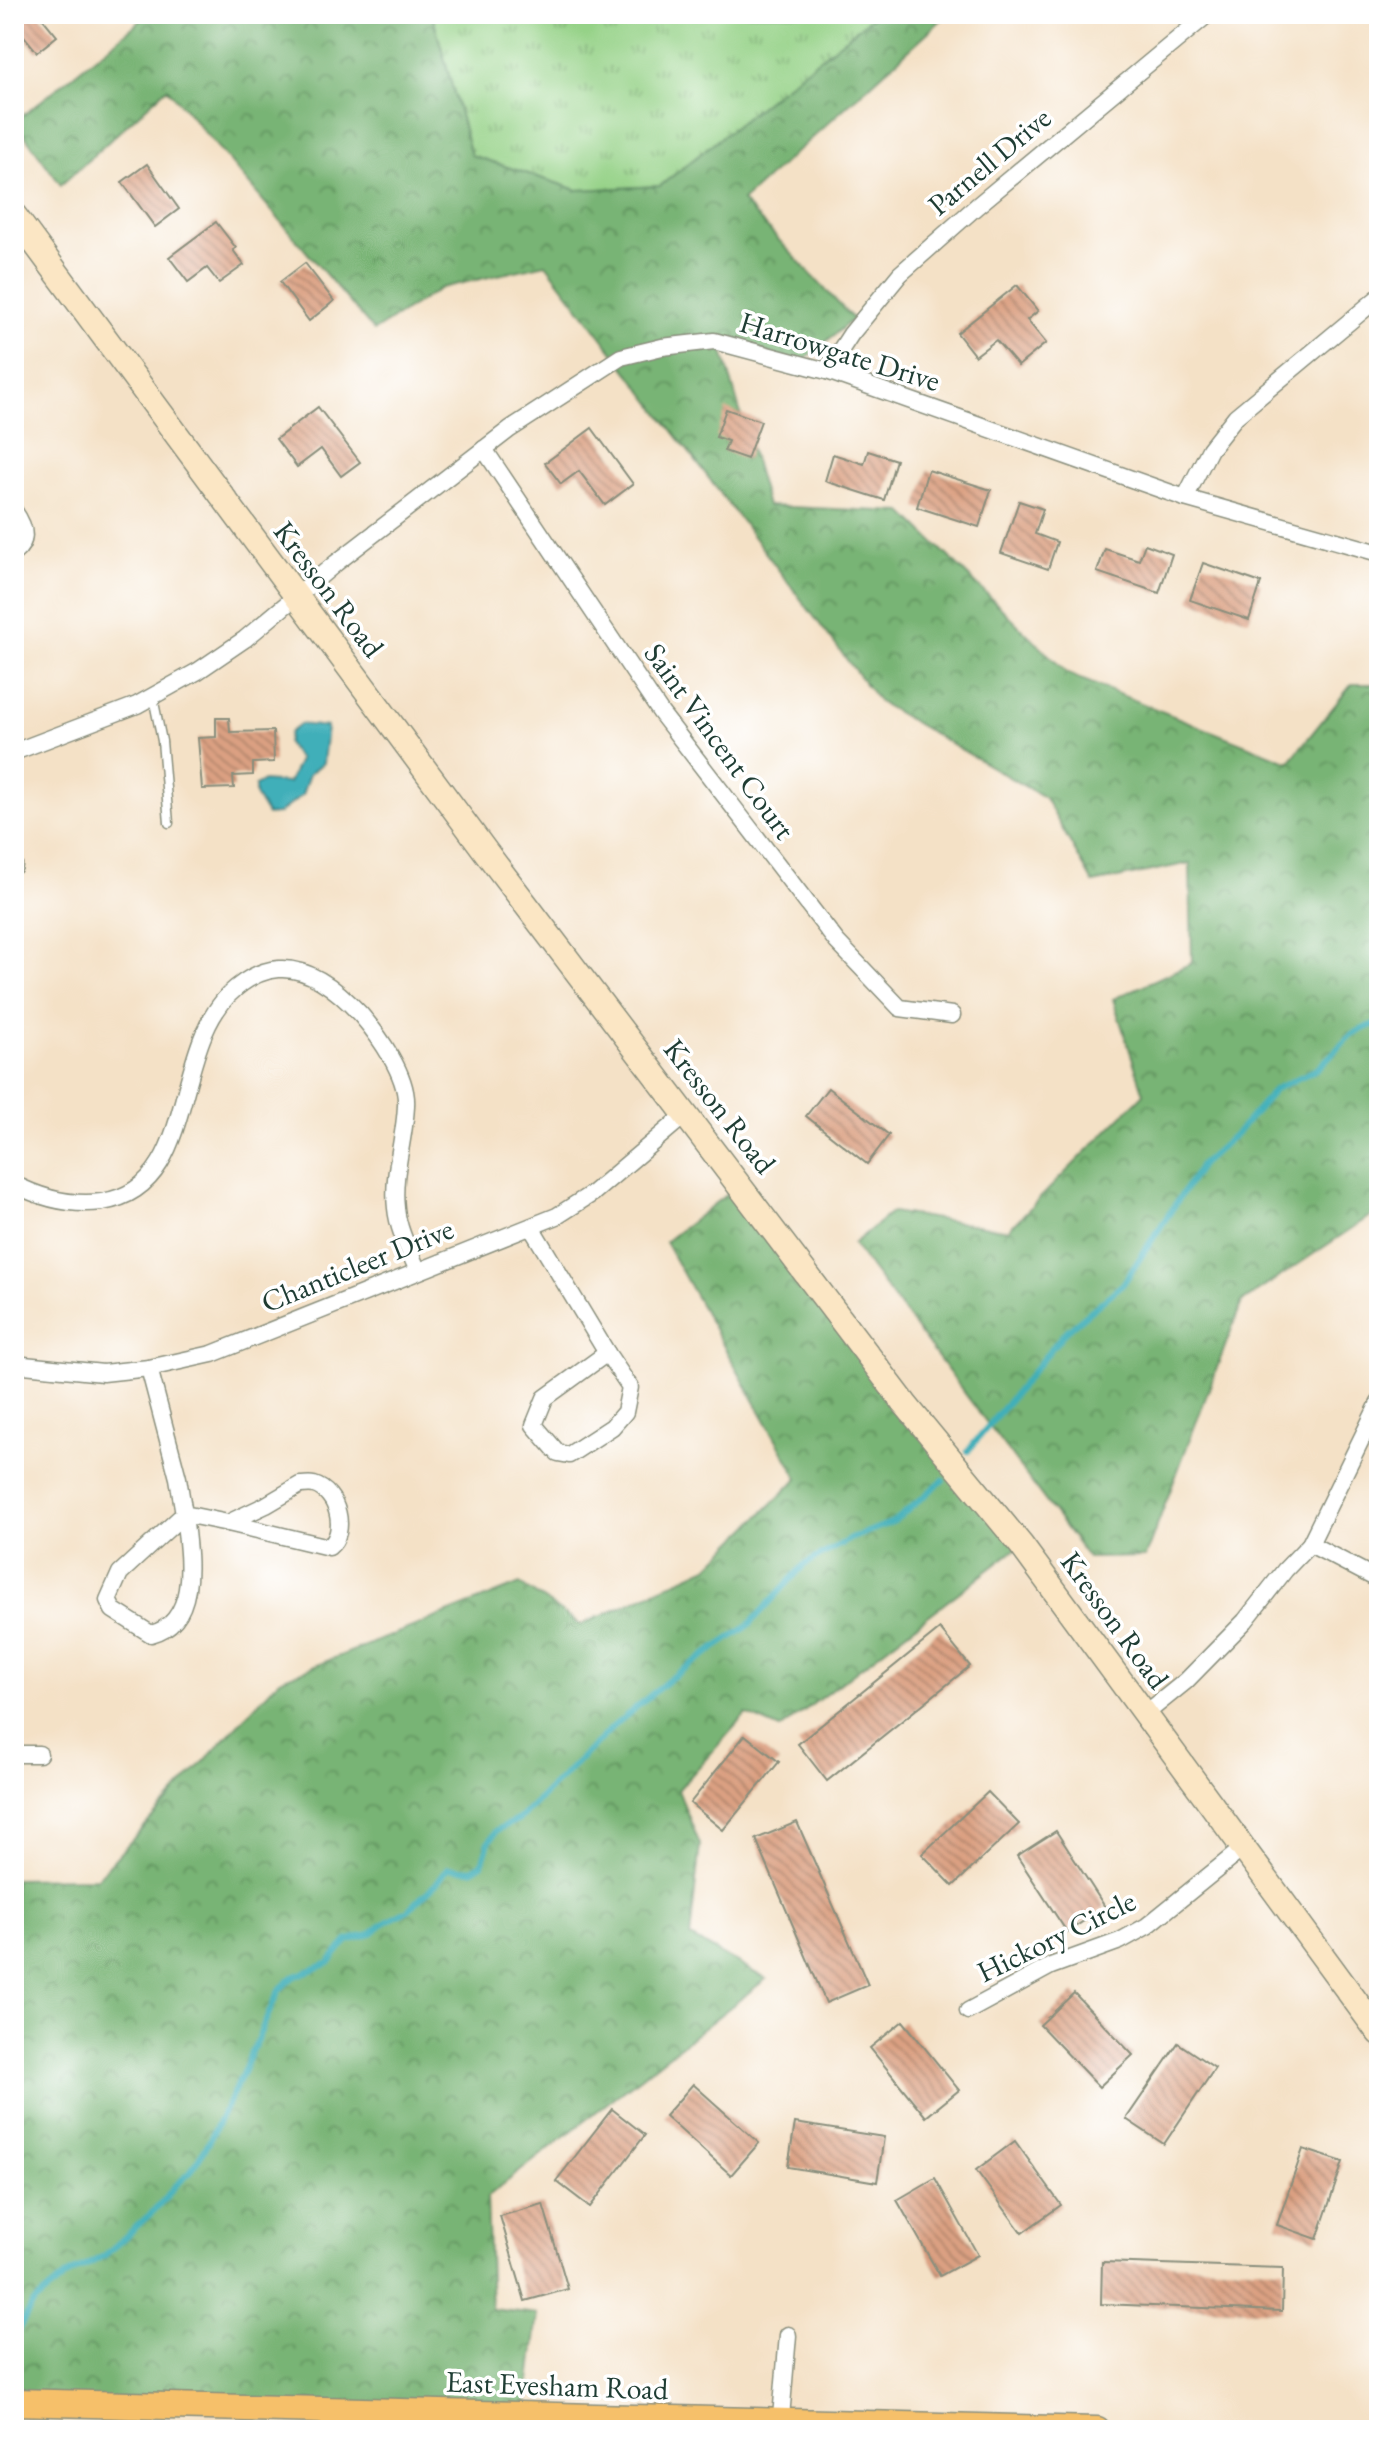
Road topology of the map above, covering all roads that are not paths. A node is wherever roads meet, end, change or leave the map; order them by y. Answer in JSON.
{"nodes":[{"id":1,"x":1208,"y":14,"type":"edge"},
{"id":2,"x":14,"y":215,"type":"edge"},
{"id":3,"x":1379,"y":297,"type":"edge"},
{"id":4,"x":827,"y":371,"type":"junction"},
{"id":5,"x":484,"y":449,"type":"junction"},
{"id":6,"x":1185,"y":498,"type":"junction"},
{"id":7,"x":14,"y":511,"type":"edge"},
{"id":8,"x":14,"y":553,"type":"edge"},
{"id":9,"x":1379,"y":553,"type":"edge"},
{"id":10,"x":295,"y":597,"type":"junction"},
{"id":11,"x":153,"y":697,"type":"junction"},
{"id":12,"x":14,"y":752,"type":"edge"},
{"id":13,"x":169,"y":823,"type":"dead end"},
{"id":14,"x":952,"y":1015,"type":"dead end"},
{"id":15,"x":685,"y":1115,"type":"junction"},
{"id":16,"x":14,"y":1184,"type":"edge"},
{"id":17,"x":531,"y":1227,"type":"junction"},
{"id":18,"x":418,"y":1271,"type":"junction"},
{"id":19,"x":607,"y":1353,"type":"junction"},
{"id":20,"x":14,"y":1364,"type":"edge"},
{"id":21,"x":149,"y":1368,"type":"junction"},
{"id":22,"x":1379,"y":1403,"type":"edge"},
{"id":23,"x":184,"y":1514,"type":"junction"},
{"id":24,"x":228,"y":1523,"type":"junction"},
{"id":25,"x":1310,"y":1544,"type":"junction"},
{"id":26,"x":1379,"y":1580,"type":"edge"},
{"id":27,"x":1144,"y":1715,"type":"junction"},
{"id":28,"x":14,"y":1754,"type":"edge"},
{"id":29,"x":39,"y":1754,"type":"dead end"},
{"id":30,"x":1242,"y":1849,"type":"junction"},
{"id":31,"x":968,"y":2011,"type":"dead end"},
{"id":32,"x":1379,"y":2033,"type":"edge"},
{"id":33,"x":788,"y":2335,"type":"dead end"},
{"id":34,"x":14,"y":2402,"type":"edge"},
{"id":35,"x":781,"y":2427,"type":"edge"},
{"id":36,"x":1097,"y":2430,"type":"edge"}],
"edges":[{"from":1,"to":4,"type":"street","name":"Parnell Drive"},
{"from":2,"to":10,"type":"street","name":"Kresson Road"},
{"from":3,"to":6,"type":"street"},
{"from":4,"to":5,"type":"street","name":"Harrowgate Drive"},
{"from":4,"to":6,"type":"street","name":"Harrowgate Drive"},
{"from":5,"to":10,"type":"street","name":"Harrowgate Drive"},
{"from":5,"to":14,"type":"street","name":"Saint Vincent Court"},
{"from":6,"to":9,"type":"street","name":"Harrowgate Drive"},
{"from":7,"to":8,"type":"street"},
{"from":10,"to":11,"type":"street"},
{"from":10,"to":15,"type":"street","name":"Kresson Road"},
{"from":11,"to":12,"type":"street"},
{"from":11,"to":13,"type":"lane"},
{"from":15,"to":17,"type":"street","name":"Chanticleer Drive"},
{"from":15,"to":27,"type":"street","name":"Kresson Road"},
{"from":16,"to":18,"type":"street"},
{"from":17,"to":18,"type":"street","name":"Chanticleer Drive"},
{"from":17,"to":19,"type":"street"},
{"from":18,"to":21,"type":"street","name":"Chanticleer Drive"},
{"from":19,"to":19,"type":"street"},
{"from":20,"to":21,"type":"street","name":"Chanticleer Drive"},
{"from":21,"to":23,"type":"street"},
{"from":22,"to":25,"type":"street"},
{"from":23,"to":23,"type":"street"},
{"from":23,"to":24,"type":"street"},
{"from":24,"to":24,"type":"street"},
{"from":25,"to":26,"type":"street"},
{"from":25,"to":27,"type":"street"},
{"from":27,"to":30,"type":"street","name":"Kresson Road"},
{"from":28,"to":29,"type":"street"},
{"from":30,"to":31,"type":"street","name":"Hickory Circle"},
{"from":30,"to":32,"type":"street","name":"Kresson Road"},
{"from":33,"to":35,"type":"street"},
{"from":34,"to":35,"type":"main road","name":"East Evesham Road"},
{"from":35,"to":36,"type":"main road","name":"East Evesham Road"}]}
